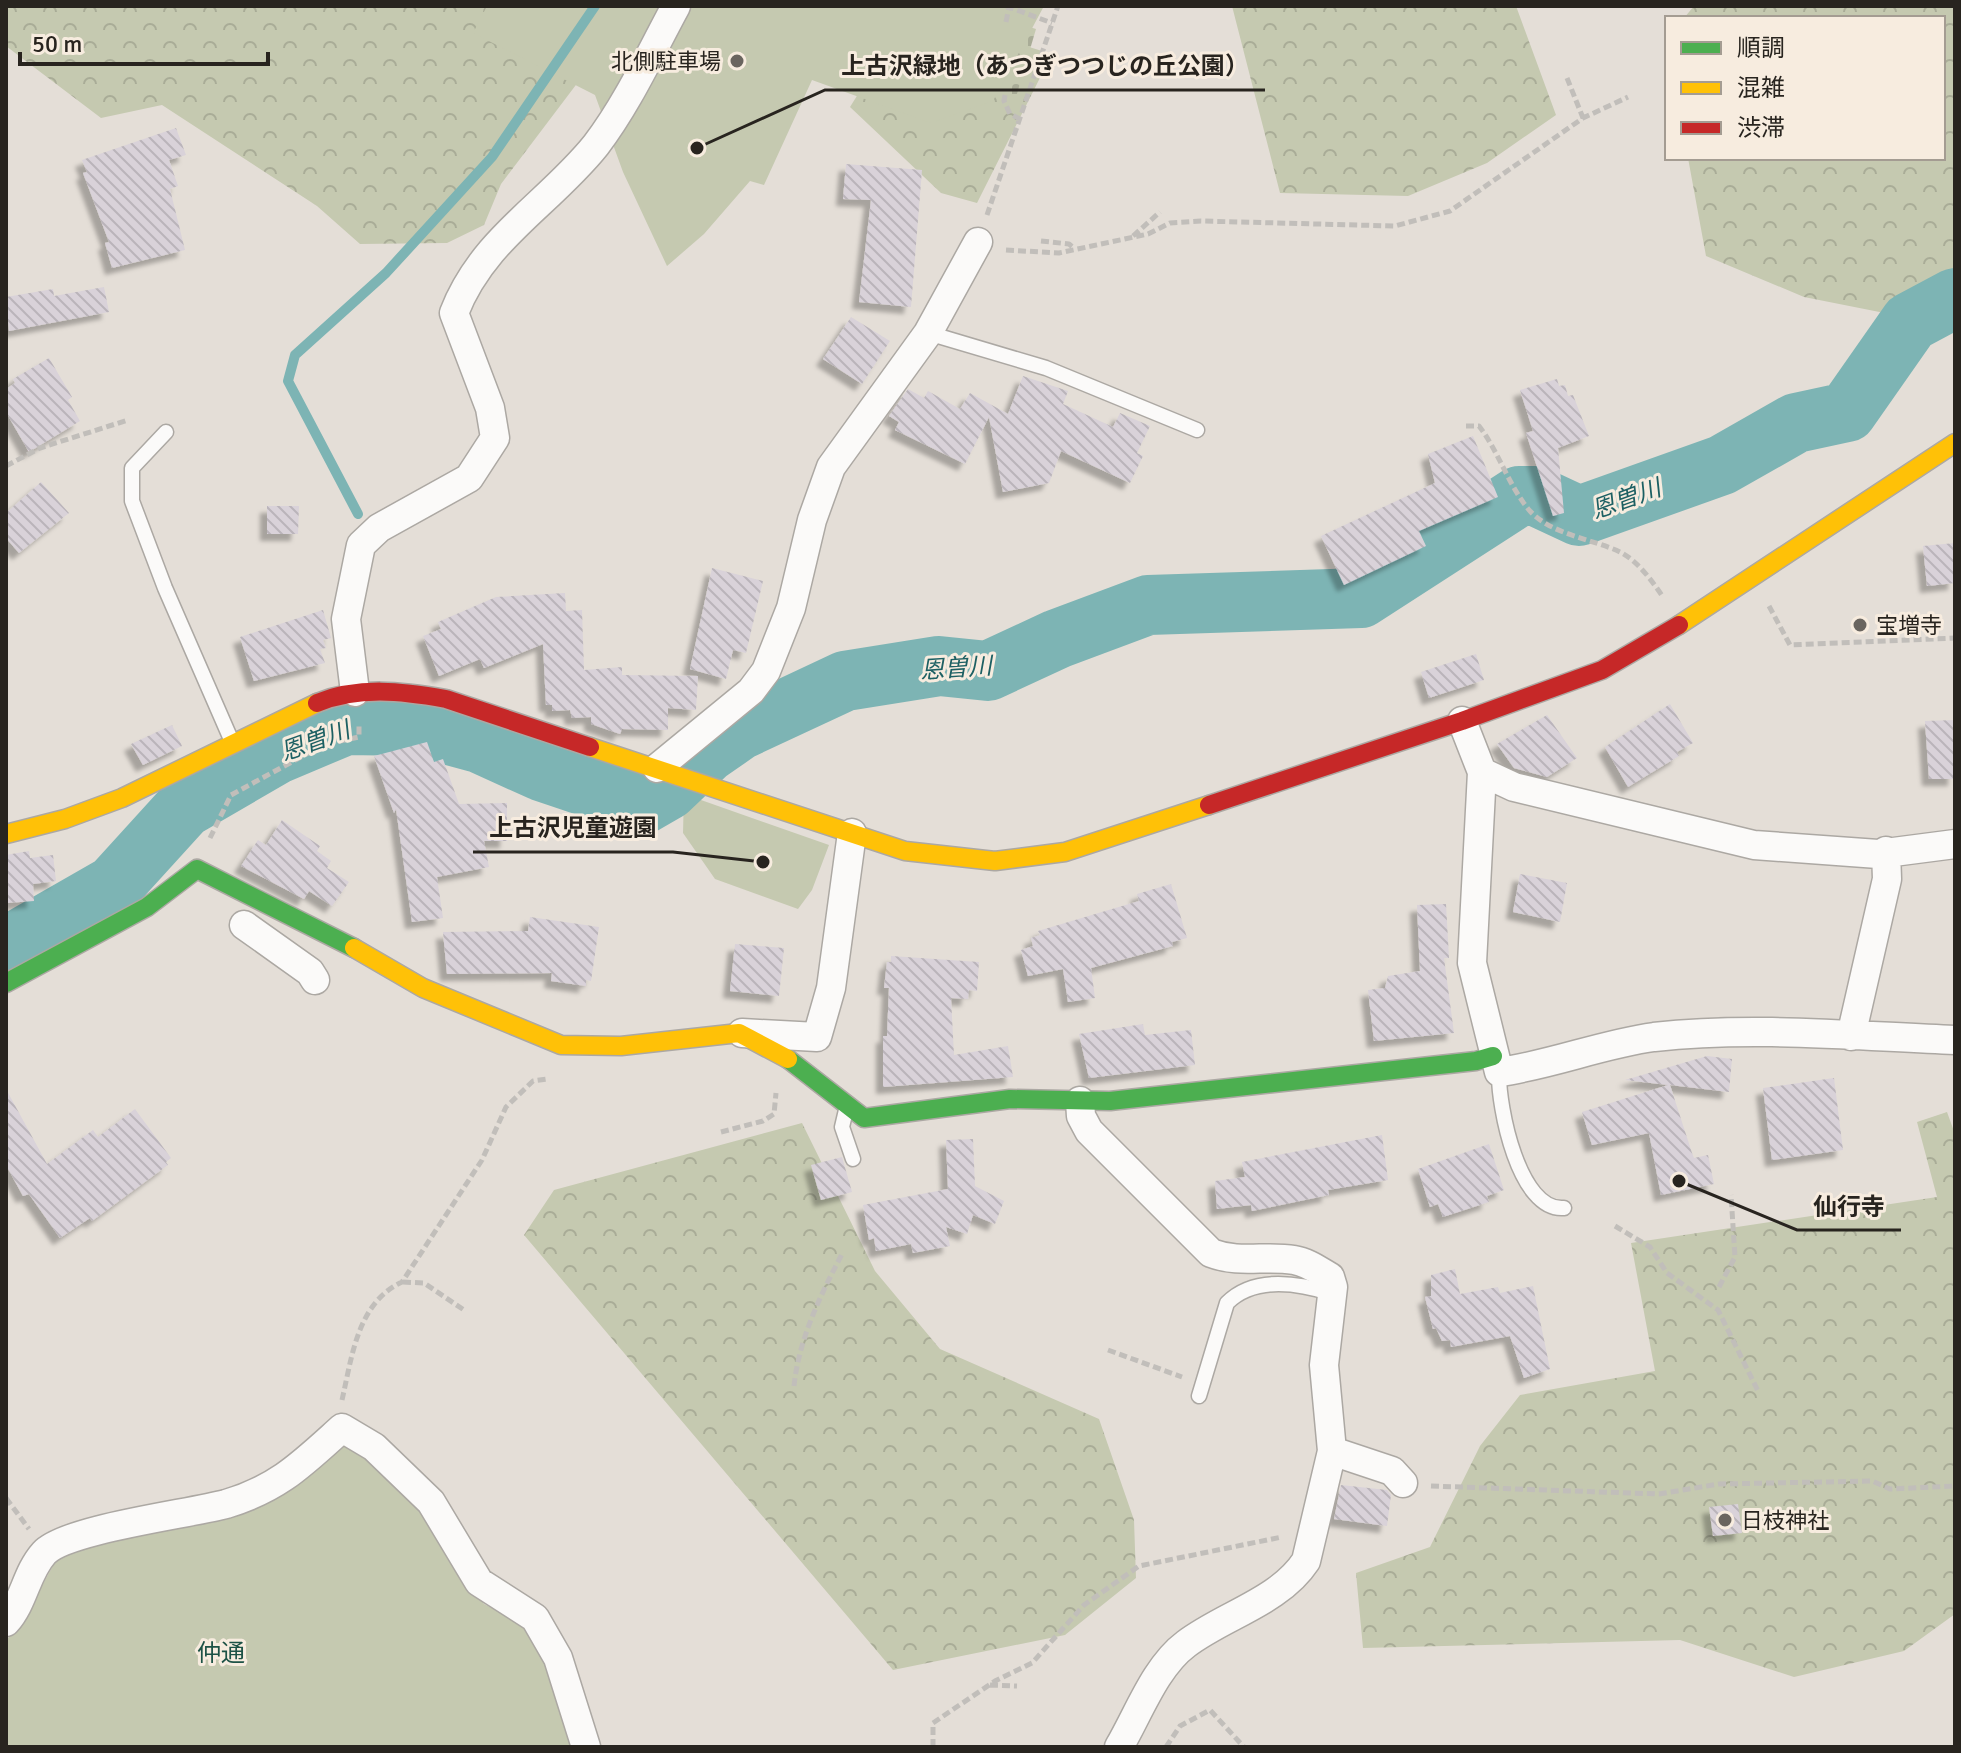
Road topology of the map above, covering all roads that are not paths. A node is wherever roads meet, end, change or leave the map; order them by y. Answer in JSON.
{"nodes":[{"id":1,"x":676,"y":6,"type":"edge"},
{"id":2,"x":978,"y":242,"type":"road end"},
{"id":3,"x":928,"y":333,"type":"junction"},
{"id":4,"x":1197,"y":430,"type":"dead end"},
{"id":5,"x":166,"y":432,"type":"dead end"},
{"id":6,"x":1955,"y":443,"type":"edge"},
{"id":7,"x":355,"y":692,"type":"junction"},
{"id":8,"x":1462,"y":721,"type":"junction"},
{"id":9,"x":234,"y":744,"type":"junction"},
{"id":10,"x":1482,"y":772,"type":"junction"},
{"id":11,"x":674,"y":774,"type":"junction"},
{"id":12,"x":852,"y":833,"type":"junction"},
{"id":13,"x":6,"y":834,"type":"edge"},
{"id":14,"x":1955,"y":844,"type":"edge"},
{"id":15,"x":1886,"y":851,"type":"junction"},
{"id":16,"x":244,"y":925,"type":"dead end"},
{"id":17,"x":315,"y":980,"type":"dead end"},
{"id":18,"x":6,"y":983,"type":"edge"},
{"id":19,"x":739,"y":1033,"type":"junction"},
{"id":20,"x":1851,"y":1036,"type":"junction"},
{"id":21,"x":1955,"y":1040,"type":"edge"},
{"id":22,"x":1496,"y":1064,"type":"junction"},
{"id":23,"x":1080,"y":1101,"type":"junction"},
{"id":24,"x":847,"y":1107,"type":"junction"},
{"id":25,"x":853,"y":1159,"type":"dead end"},
{"id":26,"x":1564,"y":1208,"type":"dead end"},
{"id":27,"x":1338,"y":1290,"type":"junction"},
{"id":28,"x":1201,"y":1390,"type":"road end"},
{"id":29,"x":1332,"y":1451,"type":"junction"},
{"id":30,"x":1403,"y":1483,"type":"road end"},
{"id":31,"x":6,"y":1622,"type":"edge"},
{"id":32,"x":586,"y":1747,"type":"edge"},
{"id":33,"x":1119,"y":1747,"type":"edge"}],
"edges":[{"from":1,"to":7,"type":"street"},
{"from":2,"to":3,"type":"street"},
{"from":3,"to":4,"type":"lane"},
{"from":3,"to":11,"type":"street"},
{"from":5,"to":9,"type":"lane"},
{"from":6,"to":8,"type":"street"},
{"from":7,"to":9,"type":"street"},
{"from":7,"to":11,"type":"street"},
{"from":8,"to":10,"type":"street"},
{"from":8,"to":12,"type":"street"},
{"from":9,"to":13,"type":"street"},
{"from":10,"to":15,"type":"street"},
{"from":10,"to":22,"type":"street"},
{"from":11,"to":12,"type":"street"},
{"from":12,"to":19,"type":"street"},
{"from":14,"to":15,"type":"street"},
{"from":15,"to":20,"type":"street"},
{"from":16,"to":17,"type":"street"},
{"from":18,"to":19,"type":"street"},
{"from":19,"to":24,"type":"street"},
{"from":20,"to":21,"type":"street"},
{"from":20,"to":22,"type":"street"},
{"from":22,"to":23,"type":"street"},
{"from":22,"to":26,"type":"lane"},
{"from":23,"to":24,"type":"street"},
{"from":23,"to":27,"type":"street"},
{"from":24,"to":25,"type":"lane"},
{"from":27,"to":28,"type":"lane"},
{"from":27,"to":29,"type":"street"},
{"from":29,"to":30,"type":"street"},
{"from":29,"to":33,"type":"street"},
{"from":31,"to":32,"type":"street"}]}
